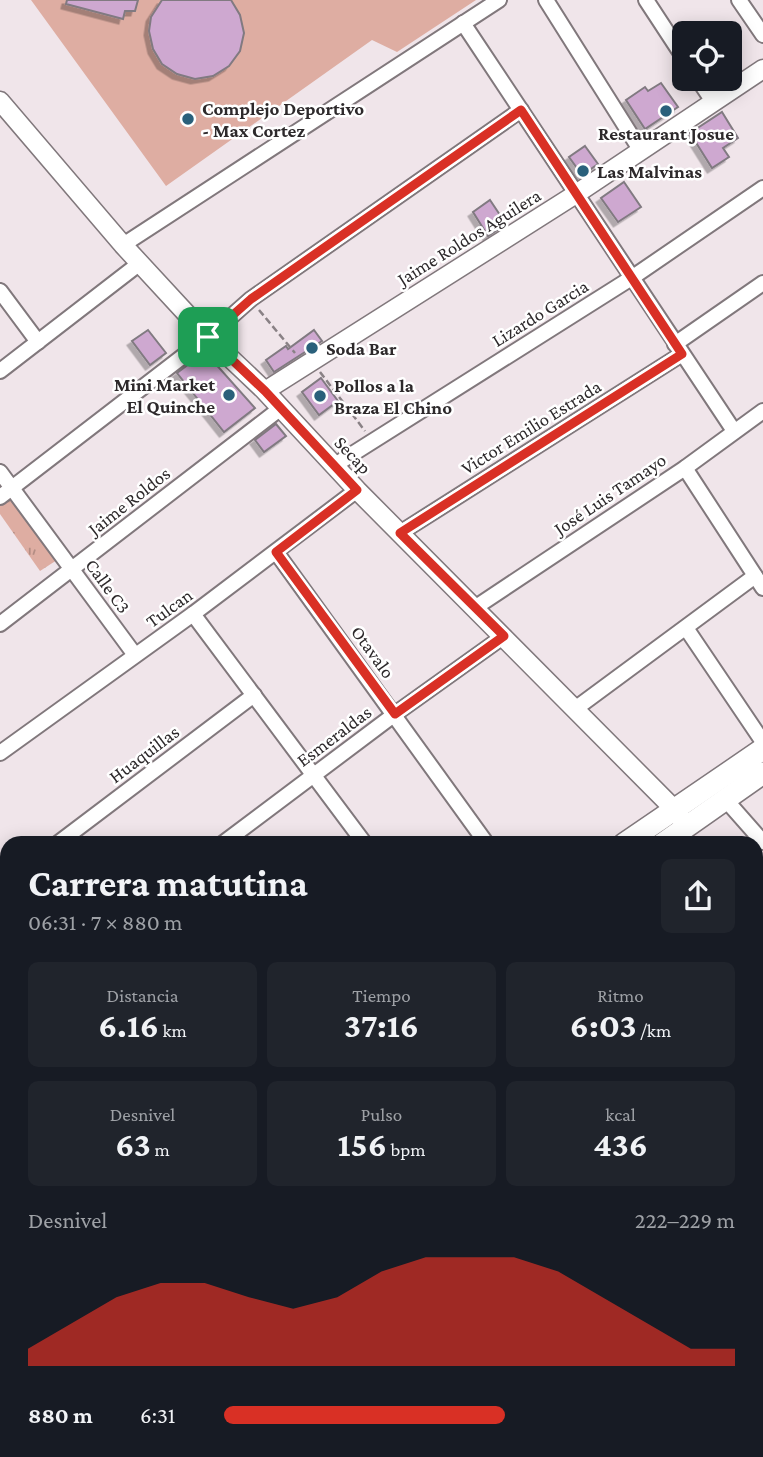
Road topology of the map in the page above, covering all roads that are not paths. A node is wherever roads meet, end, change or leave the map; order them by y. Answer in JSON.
{"nodes":[{"id":1,"x":499,"y":0,"type":"edge"},
{"id":2,"x":546,"y":0,"type":"edge"},
{"id":3,"x":646,"y":0,"type":"edge"},
{"id":4,"x":739,"y":0,"type":"edge"},
{"id":5,"x":463,"y":23,"type":"junction"},
{"id":6,"x":763,"y":35,"type":"edge"},
{"id":7,"x":672,"y":40,"type":"edge"},
{"id":8,"x":763,"y":69,"type":"edge"},
{"id":9,"x":706,"y":91,"type":"edge"},
{"id":10,"x":0,"y":101,"type":"edge"},
{"id":11,"x":713,"y":103,"type":"junction"},
{"id":12,"x":521,"y":110,"type":"junction"},
{"id":13,"x":641,"y":151,"type":"junction"},
{"id":14,"x":763,"y":188,"type":"edge"},
{"id":15,"x":576,"y":194,"type":"junction"},
{"id":16,"x":123,"y":245,"type":"junction"},
{"id":17,"x":140,"y":263,"type":"junction"},
{"id":18,"x":633,"y":277,"type":"junction"},
{"id":19,"x":763,"y":284,"type":"edge"},
{"id":20,"x":0,"y":291,"type":"edge"},
{"id":21,"x":208,"y":337,"type":"junction"},
{"id":22,"x":38,"y":342,"type":"junction"},
{"id":23,"x":678,"y":349,"type":"junction"},
{"id":24,"x":0,"y":371,"type":"edge"},
{"id":25,"x":265,"y":391,"type":"junction"},
{"id":26,"x":281,"y":408,"type":"junction"},
{"id":27,"x":763,"y":411,"type":"edge"},
{"id":28,"x":734,"y":431,"type":"junction"},
{"id":29,"x":335,"y":466,"type":"junction"},
{"id":30,"x":685,"y":468,"type":"junction"},
{"id":31,"x":0,"y":472,"type":"edge"},
{"id":32,"x":357,"y":490,"type":"junction"},
{"id":33,"x":6,"y":493,"type":"edge"},
{"id":34,"x":400,"y":533,"type":"junction"},
{"id":35,"x":276,"y":552,"type":"junction"},
{"id":36,"x":72,"y":569,"type":"junction"},
{"id":37,"x":759,"y":582,"type":"edge"},
{"id":38,"x":475,"y":607,"type":"junction"},
{"id":39,"x":193,"y":614,"type":"junction"},
{"id":40,"x":0,"y":624,"type":"edge"},
{"id":41,"x":685,"y":628,"type":"junction"},
{"id":42,"x":504,"y":636,"type":"junction"},
{"id":43,"x":135,"y":655,"type":"junction"},
{"id":44,"x":254,"y":695,"type":"junction"},
{"id":45,"x":575,"y":709,"type":"junction"},
{"id":46,"x":395,"y":714,"type":"junction"},
{"id":47,"x":763,"y":742,"type":"edge"},
{"id":48,"x":763,"y":749,"type":"edge"},
{"id":49,"x":0,"y":753,"type":"edge"},
{"id":50,"x":751,"y":773,"type":"edge"},
{"id":51,"x":313,"y":776,"type":"junction"},
{"id":52,"x":725,"y":799,"type":"junction"},
{"id":53,"x":680,"y":818,"type":"junction"},
{"id":54,"x":68,"y":836,"type":"edge"},
{"id":55,"x":233,"y":836,"type":"edge"},
{"id":56,"x":359,"y":836,"type":"edge"},
{"id":57,"x":482,"y":836,"type":"edge"},
{"id":58,"x":641,"y":836,"type":"edge"},
{"id":59,"x":668,"y":836,"type":"edge"},
{"id":60,"x":758,"y":836,"type":"edge"}],
"edges":[{"from":1,"to":5,"type":"street"},
{"from":2,"to":13,"type":"street"},
{"from":3,"to":7,"type":"street"},
{"from":4,"to":6,"type":"street"},
{"from":5,"to":12,"type":"street"},
{"from":5,"to":16,"type":"street"},
{"from":8,"to":11,"type":"street","name":"Jaime Roldos Aguilera"},
{"from":9,"to":11,"type":"street"},
{"from":10,"to":16,"type":"street","name":"Secap"},
{"from":11,"to":13,"type":"street","name":"Jaime Roldos Aguilera"},
{"from":12,"to":15,"type":"street"},
{"from":12,"to":21,"type":"street"},
{"from":13,"to":15,"type":"street","name":"Jaime Roldos Aguilera"},
{"from":14,"to":18,"type":"street","name":"Lizardo Garcia"},
{"from":15,"to":18,"type":"street"},
{"from":15,"to":25,"type":"street","name":"Jaime Roldos Aguilera"},
{"from":16,"to":17,"type":"street","name":"Secap"},
{"from":17,"to":21,"type":"street","name":"Secap"},
{"from":17,"to":22,"type":"street"},
{"from":18,"to":23,"type":"street"},
{"from":18,"to":29,"type":"street","name":"Lizardo Garcia"},
{"from":19,"to":23,"type":"street","name":"Victor Emilio Estrada"},
{"from":20,"to":22,"type":"street"},
{"from":21,"to":25,"type":"street","name":"Secap"},
{"from":21,"to":33,"type":"street"},
{"from":22,"to":24,"type":"street"},
{"from":23,"to":28,"type":"street"},
{"from":23,"to":34,"type":"street","name":"Victor Emilio Estrada"},
{"from":25,"to":26,"type":"street","name":"Secap"},
{"from":26,"to":29,"type":"street","name":"Secap"},
{"from":26,"to":36,"type":"street","name":"Jaime Roldos"},
{"from":27,"to":28,"type":"street","name":"José Luis Tamayo"},
{"from":28,"to":30,"type":"street","name":"José Luis Tamayo"},
{"from":29,"to":32,"type":"street","name":"Secap"},
{"from":30,"to":37,"type":"street"},
{"from":30,"to":38,"type":"street","name":"José Luis Tamayo"},
{"from":31,"to":33,"type":"street","name":"Calle C3"},
{"from":32,"to":34,"type":"street","name":"Secap"},
{"from":32,"to":35,"type":"street","name":"Tulcan"},
{"from":33,"to":36,"type":"street","name":"Calle C3"},
{"from":34,"to":38,"type":"street","name":"Secap"},
{"from":35,"to":39,"type":"street","name":"Tulcan"},
{"from":35,"to":46,"type":"street","name":"Otavalo"},
{"from":36,"to":40,"type":"street","name":"Jaime Roldos"},
{"from":36,"to":43,"type":"street","name":"Calle C3"},
{"from":37,"to":41,"type":"street"},
{"from":38,"to":42,"type":"street","name":"Secap"},
{"from":39,"to":43,"type":"street","name":"Tulcan"},
{"from":39,"to":44,"type":"street"},
{"from":41,"to":45,"type":"street"},
{"from":41,"to":47,"type":"street"},
{"from":42,"to":45,"type":"street","name":"Secap"},
{"from":42,"to":46,"type":"street","name":"Esmeraldas"},
{"from":43,"to":49,"type":"street","name":"Tulcan"},
{"from":44,"to":51,"type":"street"},
{"from":44,"to":54,"type":"street","name":"Huaquillas"},
{"from":45,"to":53,"type":"street","name":"Secap"},
{"from":46,"to":51,"type":"street","name":"Esmeraldas"},
{"from":46,"to":57,"type":"street","name":"Otavalo"},
{"from":48,"to":50,"type":"main road"},
{"from":50,"to":52,"type":"main road"},
{"from":50,"to":53,"type":"main road"},
{"from":51,"to":55,"type":"street","name":"Esmeraldas"},
{"from":51,"to":56,"type":"street"},
{"from":52,"to":53,"type":"main road"},
{"from":52,"to":60,"type":"street"},
{"from":53,"to":58,"type":"main road"},
{"from":53,"to":59,"type":"main road"}]}
